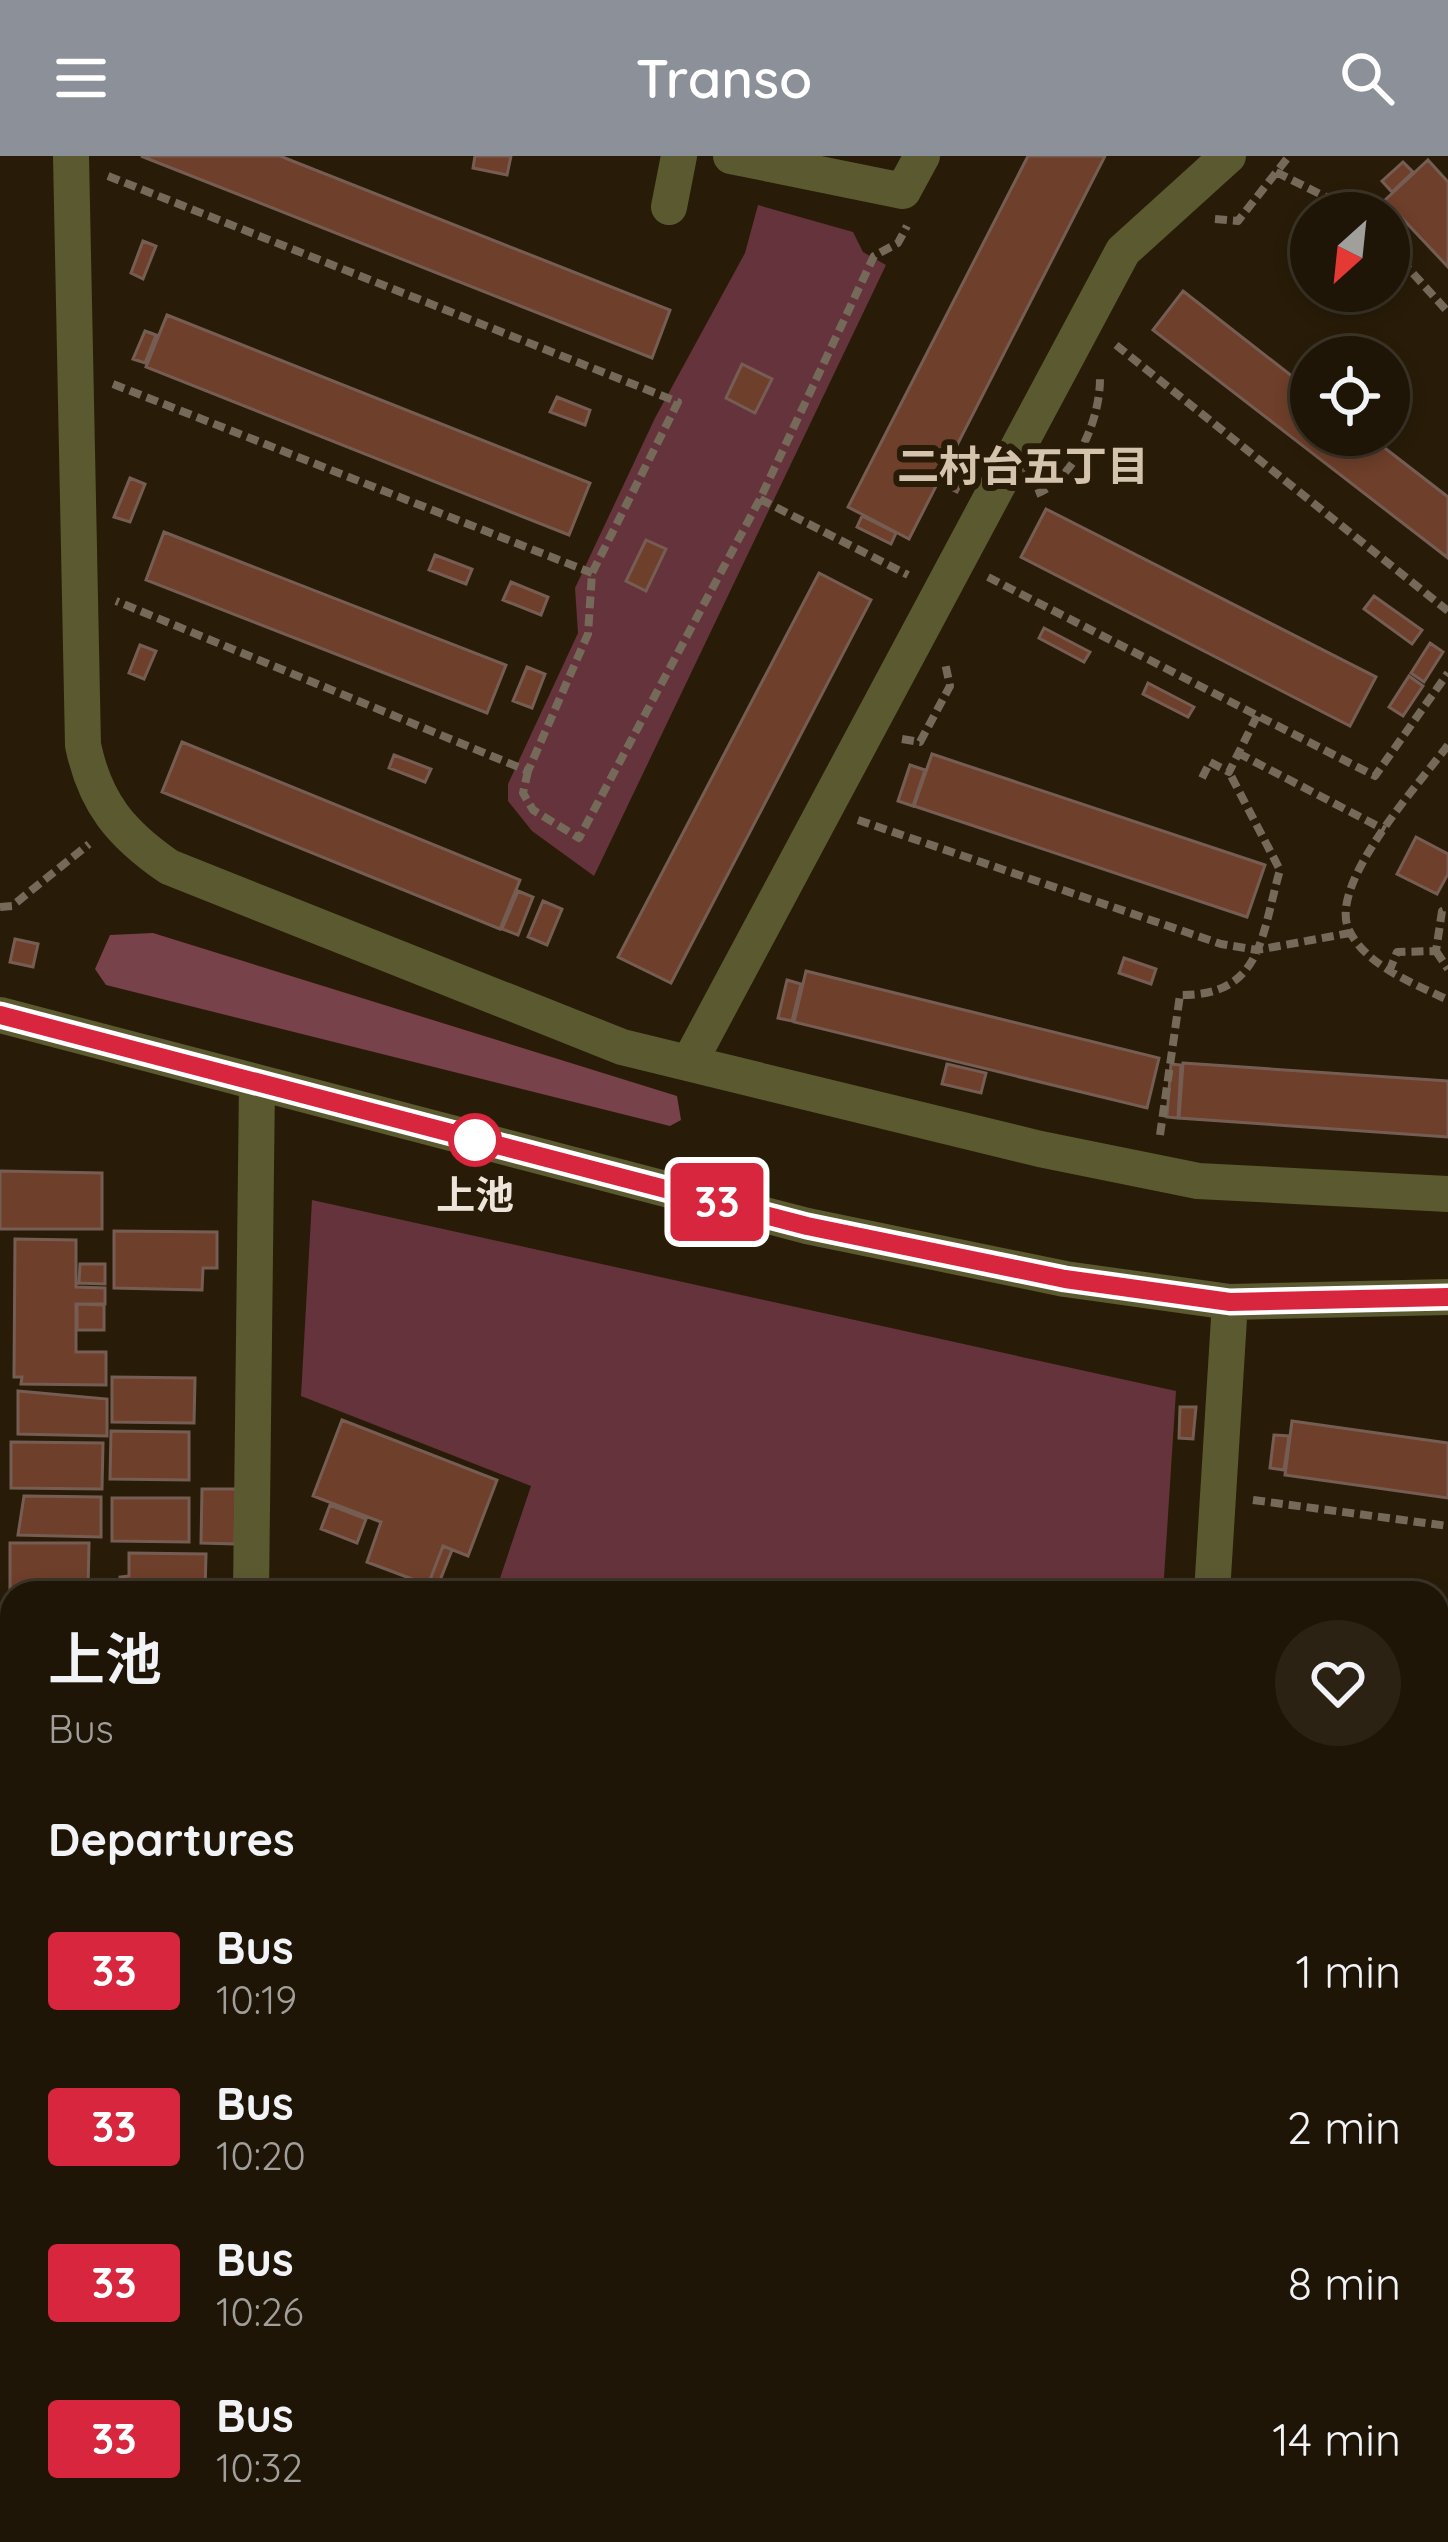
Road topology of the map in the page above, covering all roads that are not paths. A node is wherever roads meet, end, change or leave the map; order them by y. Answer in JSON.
{"nodes":[{"id":1,"x":71,"y":156,"type":"edge"},
{"id":2,"x":679,"y":156,"type":"edge"},
{"id":3,"x":731,"y":156,"type":"edge"},
{"id":4,"x":922,"y":156,"type":"edge"},
{"id":5,"x":1228,"y":156,"type":"edge"},
{"id":6,"x":669,"y":207,"type":"dead end"},
{"id":7,"x":0,"y":1015,"type":"edge"},
{"id":8,"x":689,"y":1063,"type":"junction"},
{"id":9,"x":257,"y":1083,"type":"junction"},
{"id":10,"x":1448,"y":1194,"type":"edge"},
{"id":11,"x":1448,"y":1297,"type":"edge"},
{"id":12,"x":1230,"y":1302,"type":"junction"},
{"id":13,"x":251,"y":1581,"type":"edge"},
{"id":14,"x":1213,"y":1581,"type":"edge"}],
"edges":[{"from":1,"to":8,"type":"street"},
{"from":2,"to":6,"type":"street"},
{"from":3,"to":4,"type":"street"},
{"from":5,"to":8,"type":"street"},
{"from":7,"to":9,"type":"street"},
{"from":8,"to":10,"type":"street"},
{"from":9,"to":12,"type":"street"},
{"from":9,"to":13,"type":"street"},
{"from":11,"to":12,"type":"street"},
{"from":12,"to":14,"type":"street"}]}
